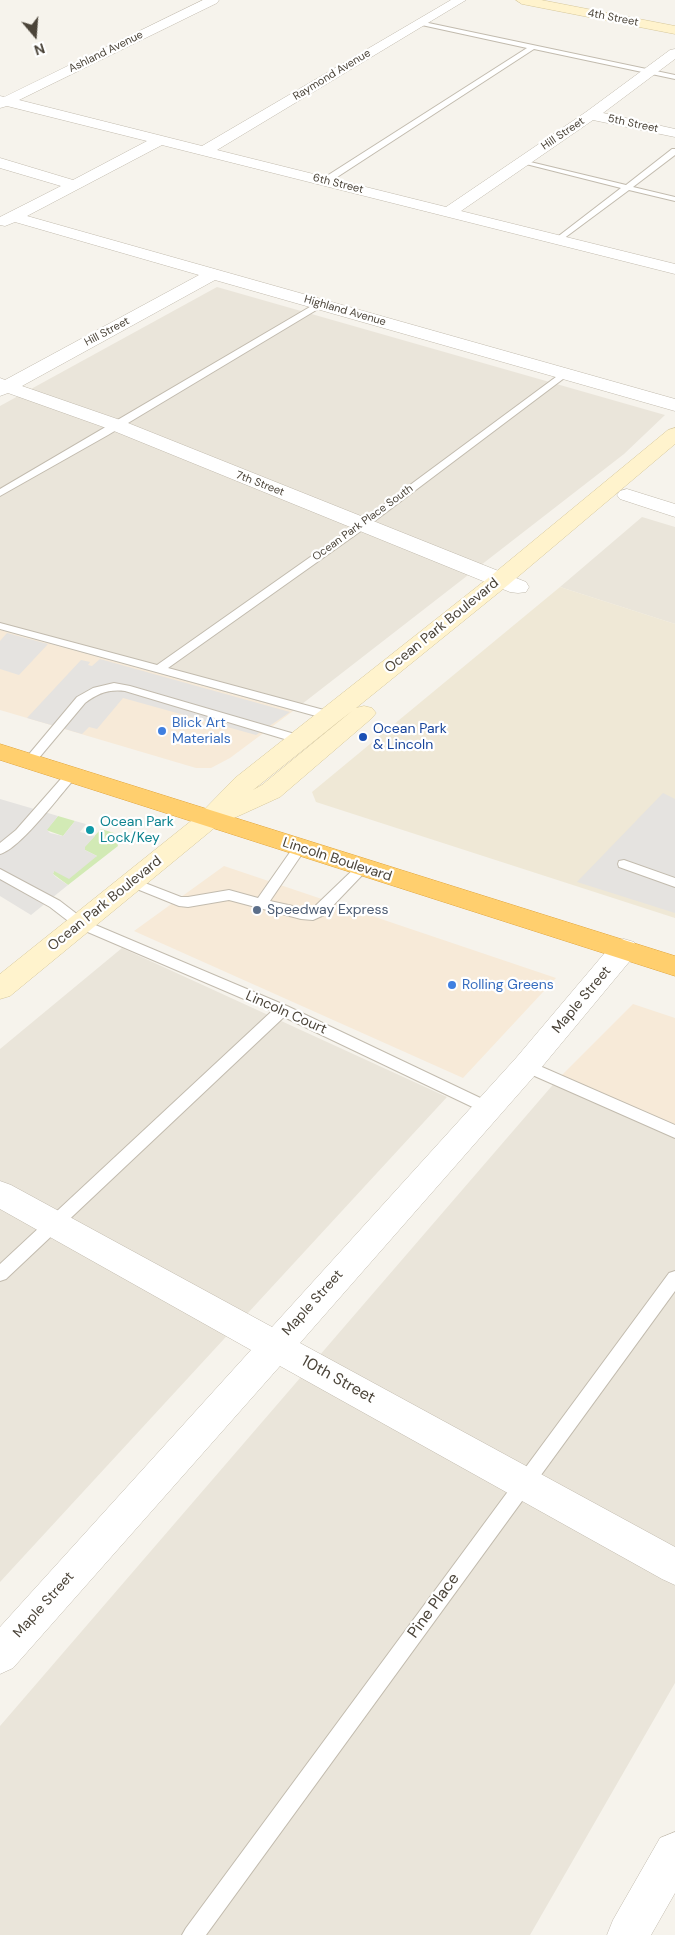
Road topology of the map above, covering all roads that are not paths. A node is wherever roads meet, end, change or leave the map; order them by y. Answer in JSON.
{"nodes":[{"id":1,"x":213,"y":0,"type":"edge"},
{"id":2,"x":460,"y":0,"type":"edge"},
{"id":3,"x":522,"y":0,"type":"edge"},
{"id":4,"x":419,"y":23,"type":"junction"},
{"id":5,"x":673,"y":28,"type":"edge"},
{"id":6,"x":533,"y":47,"type":"junction"},
{"id":7,"x":675,"y":53,"type":"edge"},
{"id":8,"x":651,"y":72,"type":"junction"},
{"id":9,"x":675,"y":77,"type":"edge"},
{"id":10,"x":2,"y":102,"type":"edge"},
{"id":11,"x":591,"y":115,"type":"junction"},
{"id":12,"x":675,"y":133,"type":"edge"},
{"id":13,"x":161,"y":140,"type":"junction"},
{"id":14,"x":206,"y":151,"type":"junction"},
{"id":15,"x":675,"y":151,"type":"edge"},
{"id":16,"x":522,"y":162,"type":"junction"},
{"id":17,"x":0,"y":163,"type":"edge"},
{"id":18,"x":325,"y":181,"type":"junction"},
{"id":19,"x":75,"y":185,"type":"junction"},
{"id":20,"x":628,"y":188,"type":"junction"},
{"id":21,"x":675,"y":198,"type":"edge"},
{"id":22,"x":448,"y":212,"type":"junction"},
{"id":23,"x":7,"y":220,"type":"edge"},
{"id":24,"x":558,"y":240,"type":"junction"},
{"id":25,"x":675,"y":269,"type":"edge"},
{"id":26,"x":215,"y":274,"type":"junction"},
{"id":27,"x":320,"y":304,"type":"junction"},
{"id":28,"x":564,"y":374,"type":"junction"},
{"id":29,"x":2,"y":387,"type":"edge"},
{"id":30,"x":675,"y":405,"type":"edge"},
{"id":31,"x":116,"y":425,"type":"junction"},
{"id":32,"x":675,"y":434,"type":"edge"},
{"id":33,"x":666,"y":452,"type":"edge"},
{"id":34,"x":0,"y":493,"type":"edge"},
{"id":35,"x":627,"y":495,"type":"junction"},
{"id":36,"x":675,"y":510,"type":"edge"},
{"id":37,"x":364,"y":524,"type":"junction"},
{"id":38,"x":509,"y":584,"type":"junction"},
{"id":39,"x":1,"y":628,"type":"edge"},
{"id":40,"x":160,"y":669,"type":"junction"},
{"id":41,"x":331,"y":716,"type":"junction"},
{"id":42,"x":300,"y":740,"type":"junction"},
{"id":43,"x":0,"y":752,"type":"edge"},
{"id":44,"x":29,"y":762,"type":"junction"},
{"id":45,"x":71,"y":775,"type":"junction"},
{"id":46,"x":210,"y":819,"type":"junction"},
{"id":47,"x":300,"y":848,"type":"junction"},
{"id":48,"x":0,"y":850,"type":"edge"},
{"id":49,"x":624,"y":864,"type":"dead end"},
{"id":50,"x":362,"y":868,"type":"junction"},
{"id":51,"x":0,"y":873,"type":"edge"},
{"id":52,"x":132,"y":882,"type":"junction"},
{"id":53,"x":675,"y":882,"type":"edge"},
{"id":54,"x":261,"y":904,"type":"junction"},
{"id":55,"x":81,"y":924,"type":"junction"},
{"id":56,"x":624,"y":949,"type":"junction"},
{"id":57,"x":675,"y":966,"type":"edge"},
{"id":58,"x":0,"y":989,"type":"edge"},
{"id":59,"x":282,"y":1010,"type":"junction"},
{"id":60,"x":526,"y":1066,"type":"junction"},
{"id":61,"x":488,"y":1108,"type":"junction"},
{"id":62,"x":675,"y":1132,"type":"edge"},
{"id":63,"x":0,"y":1194,"type":"edge"},
{"id":64,"x":54,"y":1223,"type":"junction"},
{"id":65,"x":0,"y":1274,"type":"edge"},
{"id":66,"x":675,"y":1278,"type":"edge"},
{"id":67,"x":276,"y":1346,"type":"junction"},
{"id":68,"x":525,"y":1483,"type":"junction"},
{"id":69,"x":675,"y":1567,"type":"edge"},
{"id":70,"x":0,"y":1655,"type":"edge"},
{"id":71,"x":675,"y":1853,"type":"edge"},
{"id":72,"x":193,"y":1935,"type":"edge"},
{"id":73,"x":628,"y":1935,"type":"edge"}],
"edges":[{"from":1,"to":10,"type":"street","name":"Ashland Avenue"},
{"from":2,"to":4,"type":"street","name":"Raymond Avenue"},
{"from":3,"to":5,"type":"street","name":"4th Street"},
{"from":4,"to":6,"type":"lane"},
{"from":4,"to":14,"type":"street","name":"Raymond Avenue"},
{"from":6,"to":8,"type":"lane"},
{"from":6,"to":18,"type":"lane"},
{"from":7,"to":8,"type":"street","name":"Hill Street"},
{"from":8,"to":9,"type":"lane"},
{"from":8,"to":11,"type":"street","name":"Hill Street"},
{"from":10,"to":13,"type":"street","name":"6th Street"},
{"from":11,"to":12,"type":"street","name":"5th Street"},
{"from":11,"to":16,"type":"street","name":"Hill Street"},
{"from":13,"to":14,"type":"street","name":"6th Street"},
{"from":13,"to":19,"type":"street"},
{"from":14,"to":18,"type":"street","name":"6th Street"},
{"from":15,"to":20,"type":"lane"},
{"from":16,"to":20,"type":"lane"},
{"from":16,"to":22,"type":"street","name":"Hill Street"},
{"from":17,"to":19,"type":"street"},
{"from":18,"to":22,"type":"street","name":"6th Street"},
{"from":19,"to":23,"type":"street"},
{"from":20,"to":21,"type":"lane"},
{"from":20,"to":24,"type":"lane"},
{"from":22,"to":24,"type":"street","name":"6th Street"},
{"from":23,"to":26,"type":"street","name":"Highland Avenue"},
{"from":24,"to":25,"type":"street","name":"6th Street"},
{"from":26,"to":27,"type":"street","name":"Highland Avenue"},
{"from":26,"to":29,"type":"street","name":"Hill Street"},
{"from":27,"to":28,"type":"street","name":"Highland Avenue"},
{"from":27,"to":31,"type":"lane"},
{"from":28,"to":30,"type":"street","name":"Highland Avenue"},
{"from":28,"to":37,"type":"lane","name":"Ocean Park Place South"},
{"from":29,"to":31,"type":"street","name":"7th Street"},
{"from":31,"to":34,"type":"lane"},
{"from":31,"to":37,"type":"street","name":"7th Street"},
{"from":32,"to":33,"type":"street","name":"Ocean Park Boulevard"},
{"from":33,"to":35,"type":"street"},
{"from":33,"to":38,"type":"street","name":"Ocean Park Boulevard"},
{"from":35,"to":36,"type":"street"},
{"from":35,"to":38,"type":"street","name":"Ocean Park Boulevard"},
{"from":37,"to":38,"type":"street","name":"7th Street"},
{"from":37,"to":40,"type":"lane","name":"Ocean Park Place South"},
{"from":38,"to":41,"type":"street","name":"Ocean Park Boulevard"},
{"from":38,"to":46,"type":"street","name":"Ocean Park Boulevard"},
{"from":39,"to":40,"type":"lane"},
{"from":40,"to":41,"type":"lane"},
{"from":41,"to":42,"type":"street","name":"Ocean Park Boulevard"},
{"from":42,"to":44,"type":"lane"},
{"from":42,"to":46,"type":"street","name":"Ocean Park Boulevard"},
{"from":43,"to":44,"type":"highway","name":"Lincoln Boulevard"},
{"from":44,"to":45,"type":"highway","name":"Lincoln Boulevard"},
{"from":45,"to":46,"type":"highway","name":"Lincoln Boulevard"},
{"from":45,"to":48,"type":"lane"},
{"from":46,"to":47,"type":"highway","name":"Lincoln Boulevard"},
{"from":46,"to":52,"type":"street","name":"Ocean Park Boulevard"},
{"from":47,"to":50,"type":"highway","name":"Lincoln Boulevard"},
{"from":47,"to":54,"type":"lane"},
{"from":49,"to":53,"type":"lane"},
{"from":50,"to":54,"type":"lane"},
{"from":50,"to":56,"type":"highway","name":"Lincoln Boulevard"},
{"from":51,"to":55,"type":"lane","name":"Lincoln Court"},
{"from":52,"to":54,"type":"lane"},
{"from":52,"to":55,"type":"street","name":"Ocean Park Boulevard"},
{"from":55,"to":58,"type":"street","name":"Ocean Park Boulevard"},
{"from":55,"to":59,"type":"lane","name":"Lincoln Court"},
{"from":56,"to":57,"type":"highway","name":"Lincoln Boulevard"},
{"from":56,"to":60,"type":"street","name":"Maple Street"},
{"from":59,"to":61,"type":"lane","name":"Lincoln Court"},
{"from":59,"to":64,"type":"lane"},
{"from":60,"to":61,"type":"street","name":"Maple Street"},
{"from":60,"to":62,"type":"lane"},
{"from":61,"to":67,"type":"street","name":"Maple Street"},
{"from":63,"to":64,"type":"street","name":"10th Street"},
{"from":64,"to":65,"type":"lane"},
{"from":64,"to":67,"type":"street","name":"10th Street"},
{"from":66,"to":68,"type":"lane","name":"Pine Place"},
{"from":67,"to":68,"type":"street","name":"10th Street"},
{"from":67,"to":70,"type":"street","name":"Maple Street"},
{"from":68,"to":69,"type":"street","name":"10th Street"},
{"from":68,"to":72,"type":"lane","name":"Pine Place"},
{"from":71,"to":73,"type":"street"}]}
